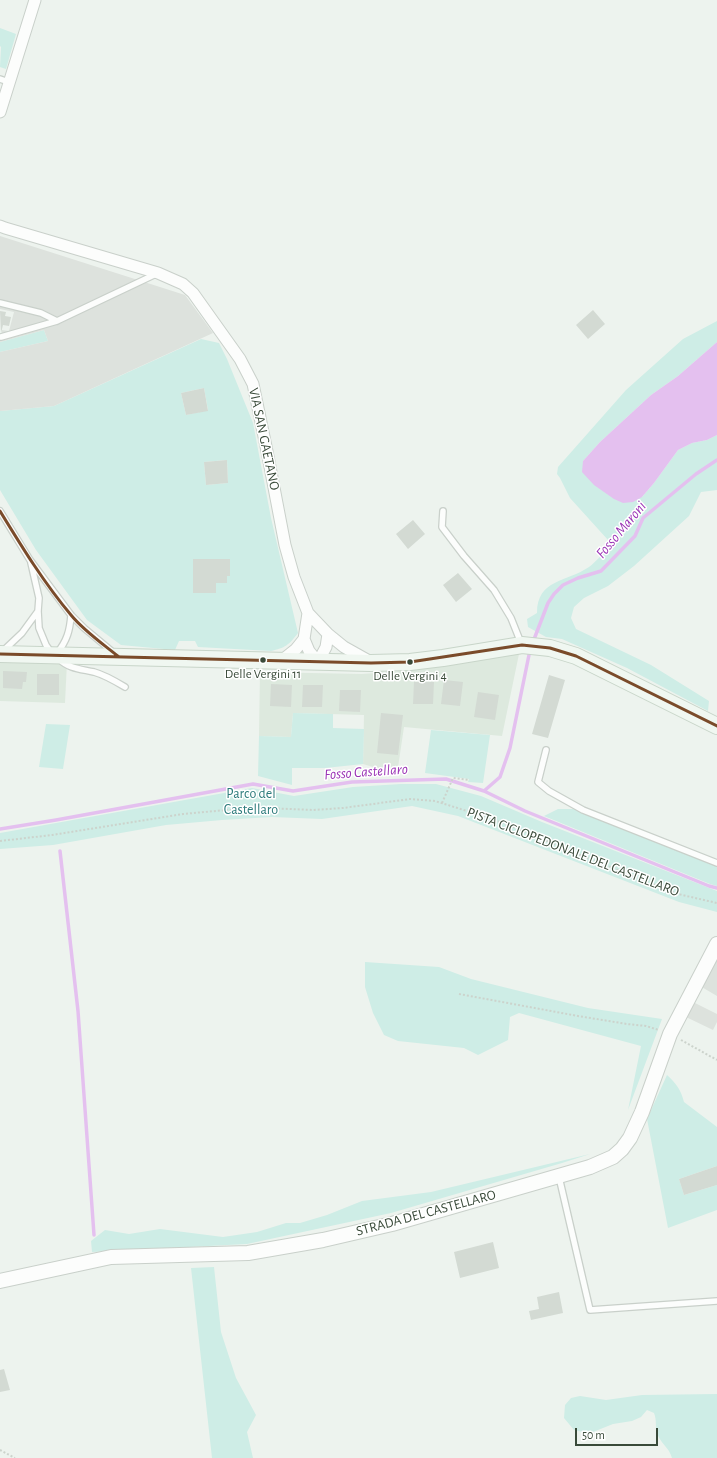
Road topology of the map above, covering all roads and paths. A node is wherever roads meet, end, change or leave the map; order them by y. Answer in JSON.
{"nodes":[{"id":1,"x":36,"y":0,"type":"edge"},
{"id":2,"x":5,"y":80,"type":"edge"},
{"id":3,"x":0,"y":112,"type":"edge"},
{"id":4,"x":0,"y":226,"type":"edge"},
{"id":5,"x":158,"y":273,"type":"junction"},
{"id":6,"x":0,"y":303,"type":"edge"},
{"id":7,"x":57,"y":320,"type":"junction"},
{"id":8,"x":1,"y":337,"type":"dead end"},
{"id":9,"x":0,"y":511,"type":"edge"},
{"id":10,"x":443,"y":511,"type":"dead end"},
{"id":11,"x":30,"y":560,"type":"junction"},
{"id":12,"x":38,"y":611,"type":"junction"},
{"id":13,"x":308,"y":613,"type":"junction"},
{"id":14,"x":71,"y":615,"type":"junction"},
{"id":15,"x":328,"y":634,"type":"junction"},
{"id":16,"x":304,"y":639,"type":"junction"},
{"id":17,"x":522,"y":645,"type":"junction"},
{"id":18,"x":0,"y":654,"type":"edge"},
{"id":19,"x":55,"y":656,"type":"junction"},
{"id":20,"x":119,"y":657,"type":"junction"},
{"id":21,"x":281,"y":661,"type":"junction"},
{"id":22,"x":318,"y":662,"type":"junction"},
{"id":23,"x":372,"y":663,"type":"junction"},
{"id":24,"x":125,"y":687,"type":"dead end"},
{"id":25,"x":717,"y":726,"type":"edge"},
{"id":26,"x":546,"y":750,"type":"dead end"},
{"id":27,"x":469,"y":780,"type":"dead end"},
{"id":28,"x":442,"y":803,"type":"junction"},
{"id":29,"x":0,"y":841,"type":"edge"},
{"id":30,"x":717,"y":863,"type":"edge"},
{"id":31,"x":717,"y":903,"type":"edge"},
{"id":32,"x":717,"y":944,"type":"edge"},
{"id":33,"x":459,"y":994,"type":"dead end"},
{"id":34,"x":670,"y":1034,"type":"junction"},
{"id":35,"x":717,"y":1060,"type":"edge"},
{"id":36,"x":559,"y":1176,"type":"junction"},
{"id":37,"x":0,"y":1281,"type":"edge"},
{"id":38,"x":717,"y":1301,"type":"edge"},
{"id":39,"x":0,"y":1450,"type":"edge"},
{"id":40,"x":15,"y":1458,"type":"edge"}],
"edges":[{"from":1,"to":2,"type":"street"},
{"from":2,"to":3,"type":"street"},
{"from":4,"to":5,"type":"street","name":"VIA SAN GAETANO"},
{"from":5,"to":7,"type":"lane"},
{"from":5,"to":13,"type":"street","name":"VIA SAN GAETANO"},
{"from":6,"to":7,"type":"lane"},
{"from":7,"to":8,"type":"lane"},
{"from":9,"to":11,"type":"lane"},
{"from":10,"to":17,"type":"lane"},
{"from":11,"to":12,"type":"lane"},
{"from":11,"to":14,"type":"lane"},
{"from":12,"to":18,"type":"lane"},
{"from":12,"to":19,"type":"lane"},
{"from":13,"to":15,"type":"street","name":"VIA SAN GAETANO"},
{"from":13,"to":16,"type":"street","name":"VIA SAN GAETANO"},
{"from":14,"to":19,"type":"lane"},
{"from":14,"to":20,"type":"lane"},
{"from":15,"to":22,"type":"street"},
{"from":15,"to":23,"type":"street","name":"VIA SAN GAETANO"},
{"from":16,"to":21,"type":"street"},
{"from":16,"to":22,"type":"street"},
{"from":17,"to":23,"type":"main road"},
{"from":17,"to":25,"type":"main road"},
{"from":18,"to":19,"type":"main road"},
{"from":19,"to":20,"type":"main road"},
{"from":19,"to":24,"type":"lane"},
{"from":20,"to":21,"type":"main road"},
{"from":21,"to":22,"type":"main road"},
{"from":22,"to":23,"type":"main road"},
{"from":26,"to":30,"type":"lane"},
{"from":27,"to":28,"type":"path"},
{"from":28,"to":29,"type":"path","name":"PISTA CICLOPEDONALE DEL CASTELLARO"},
{"from":28,"to":31,"type":"path","name":"PISTA CICLOPEDONALE DEL CASTELLARO"},
{"from":32,"to":34,"type":"street","name":"STRADA DEL CASTELLARO"},
{"from":33,"to":34,"type":"path"},
{"from":34,"to":35,"type":"path"},
{"from":34,"to":36,"type":"street","name":"STRADA DEL CASTELLARO"},
{"from":36,"to":37,"type":"street","name":"STRADA DEL CASTELLARO"},
{"from":36,"to":38,"type":"lane"},
{"from":39,"to":40,"type":"path"}]}
